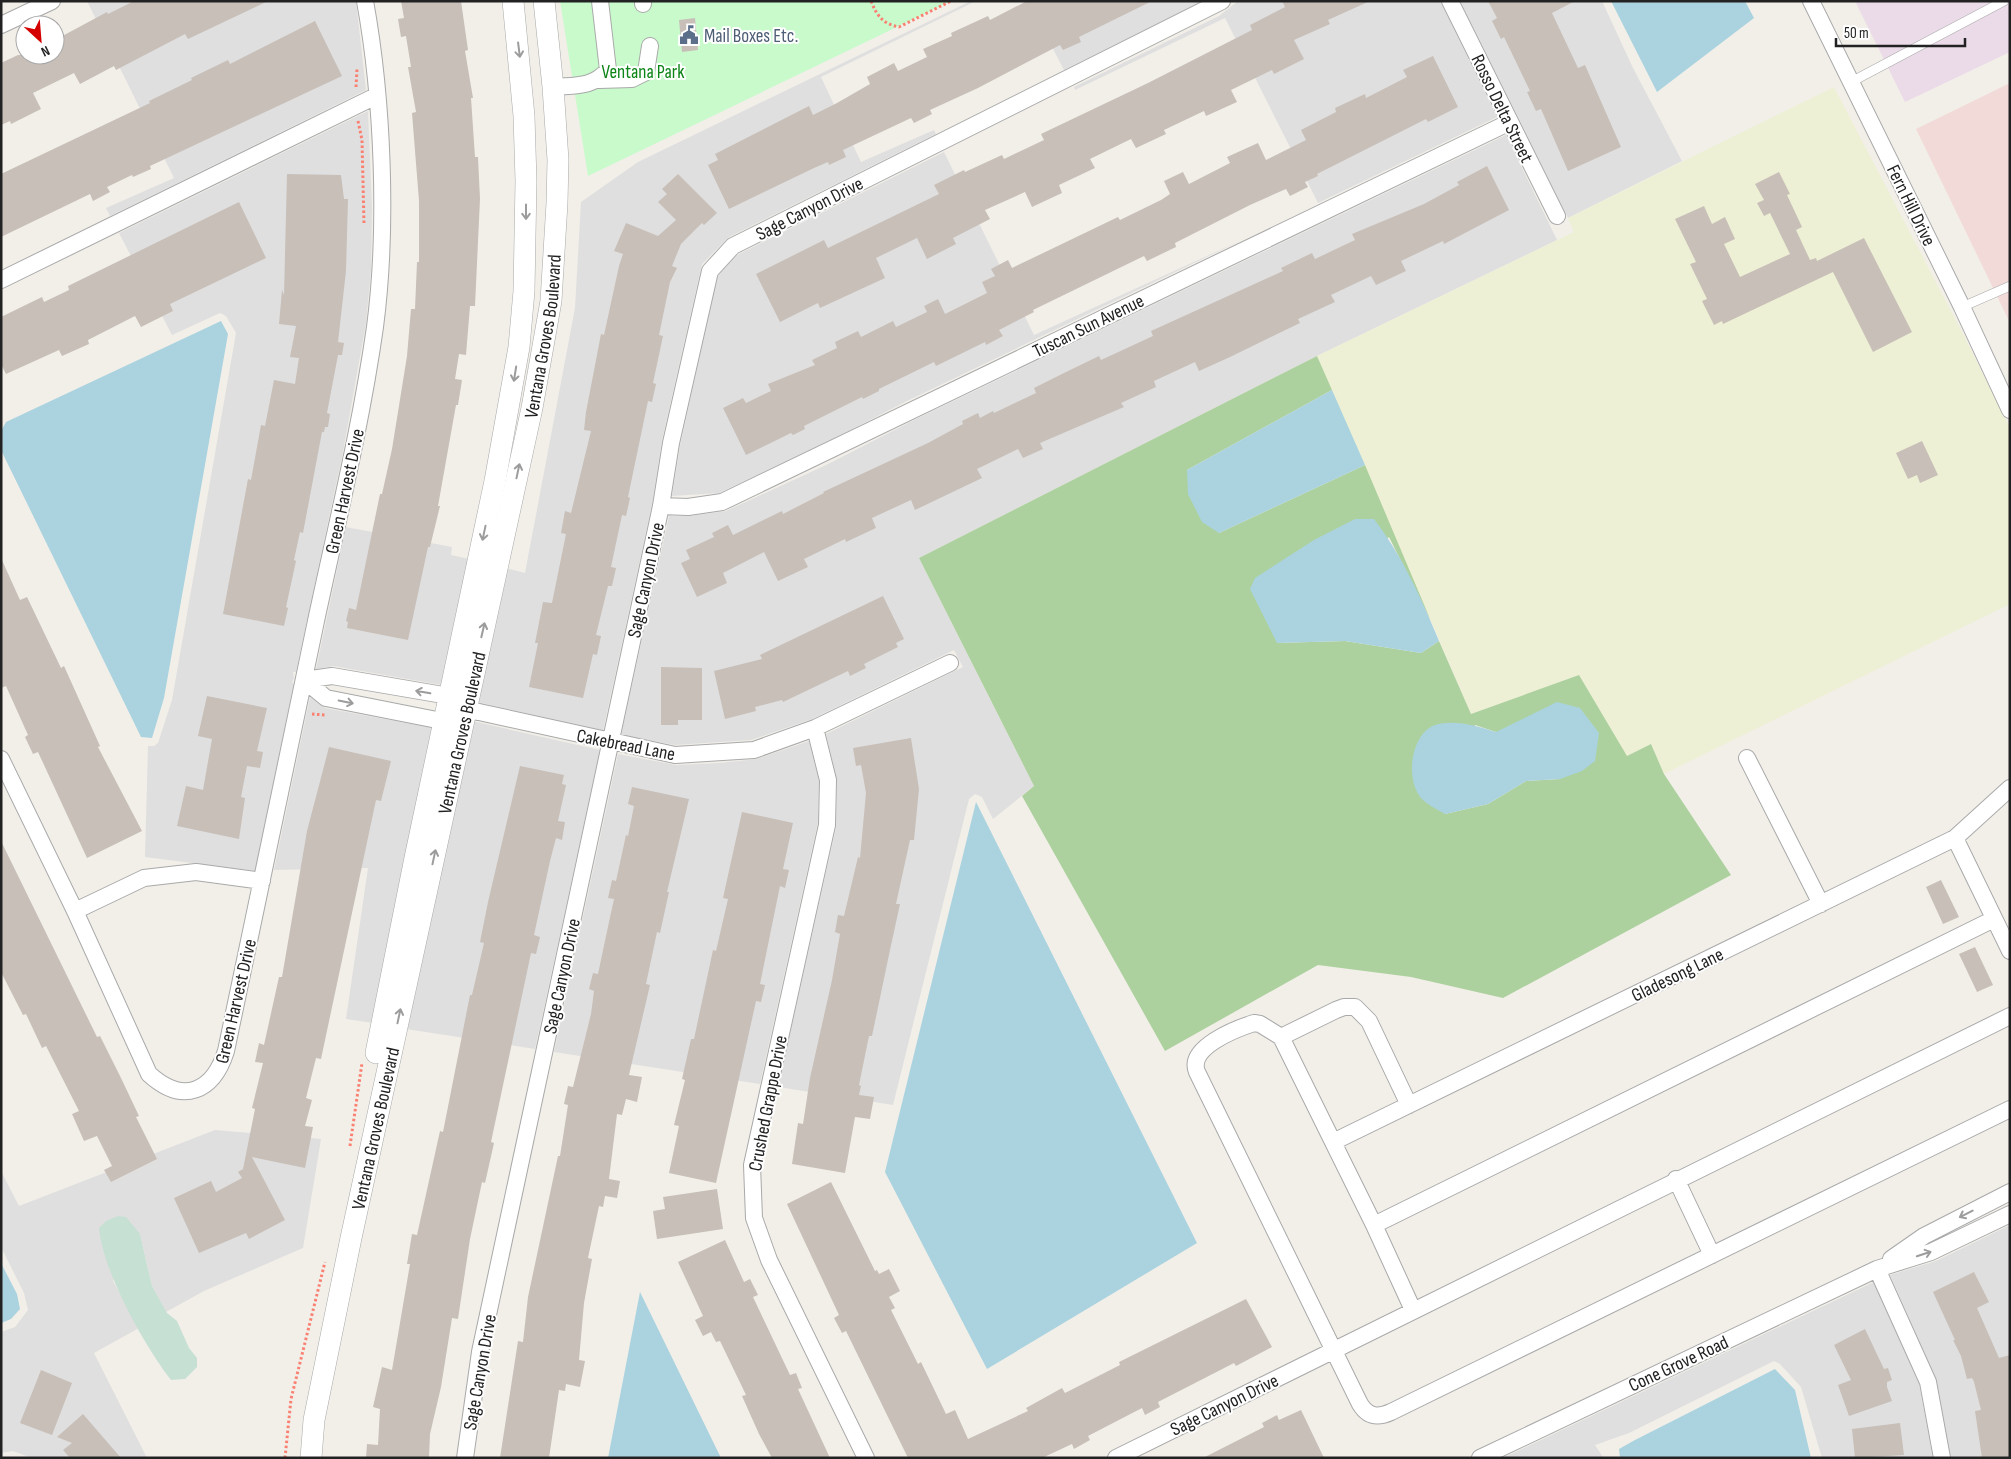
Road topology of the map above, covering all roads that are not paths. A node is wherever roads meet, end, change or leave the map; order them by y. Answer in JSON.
{"nodes":[{"id":1,"x":52,"y":1,"type":"edge"},
{"id":2,"x":365,"y":1,"type":"edge"},
{"id":3,"x":513,"y":1,"type":"edge"},
{"id":4,"x":544,"y":1,"type":"edge"},
{"id":5,"x":600,"y":1,"type":"edge"},
{"id":6,"x":1222,"y":1,"type":"edge"},
{"id":7,"x":1450,"y":1,"type":"edge"},
{"id":8,"x":1811,"y":1,"type":"edge"},
{"id":9,"x":2004,"y":1,"type":"edge"},
{"id":10,"x":1,"y":25,"type":"edge"},
{"id":11,"x":650,"y":46,"type":"dead end"},
{"id":12,"x":599,"y":80,"type":"junction"},
{"id":13,"x":1850,"y":82,"type":"junction"},
{"id":14,"x":553,"y":87,"type":"junction"},
{"id":15,"x":376,"y":96,"type":"junction"},
{"id":16,"x":523,"y":98,"type":"junction"},
{"id":17,"x":1510,"y":122,"type":"junction"},
{"id":18,"x":1557,"y":216,"type":"dead end"},
{"id":19,"x":1,"y":280,"type":"edge"},
{"id":20,"x":2010,"y":286,"type":"edge"},
{"id":21,"x":1962,"y":307,"type":"junction"},
{"id":22,"x":2010,"y":410,"type":"edge"},
{"id":23,"x":661,"y":506,"type":"junction"},
{"id":24,"x":950,"y":663,"type":"dead end"},
{"id":25,"x":304,"y":680,"type":"junction"},
{"id":26,"x":449,"y":696,"type":"junction"},
{"id":27,"x":465,"y":710,"type":"junction"},
{"id":28,"x":444,"y":721,"type":"junction"},
{"id":29,"x":815,"y":728,"type":"junction"},
{"id":30,"x":610,"y":743,"type":"junction"},
{"id":31,"x":1747,"y":758,"type":"dead end"},
{"id":32,"x":1,"y":759,"type":"edge"},
{"id":33,"x":2010,"y":788,"type":"edge"},
{"id":34,"x":1954,"y":838,"type":"junction"},
{"id":35,"x":262,"y":881,"type":"junction"},
{"id":36,"x":1820,"y":904,"type":"junction"},
{"id":37,"x":75,"y":911,"type":"junction"},
{"id":38,"x":1994,"y":919,"type":"junction"},
{"id":39,"x":2010,"y":951,"type":"edge"},
{"id":40,"x":2010,"y":1016,"type":"edge"},
{"id":41,"x":1281,"y":1037,"type":"junction"},
{"id":42,"x":1409,"y":1105,"type":"junction"},
{"id":43,"x":2010,"y":1109,"type":"edge"},
{"id":44,"x":1333,"y":1142,"type":"junction"},
{"id":45,"x":1676,"y":1179,"type":"junction"},
{"id":46,"x":2010,"y":1192,"type":"edge"},
{"id":47,"x":2010,"y":1214,"type":"edge"},
{"id":48,"x":1374,"y":1225,"type":"junction"},
{"id":49,"x":1712,"y":1255,"type":"junction"},
{"id":50,"x":1877,"y":1269,"type":"junction"},
{"id":51,"x":1413,"y":1310,"type":"junction"},
{"id":52,"x":1333,"y":1350,"type":"junction"},
{"id":53,"x":300,"y":1458,"type":"edge"},
{"id":54,"x":311,"y":1458,"type":"edge"},
{"id":55,"x":465,"y":1458,"type":"edge"},
{"id":56,"x":866,"y":1458,"type":"edge"},
{"id":57,"x":1116,"y":1458,"type":"edge"},
{"id":58,"x":1480,"y":1458,"type":"edge"},
{"id":59,"x":1942,"y":1458,"type":"edge"}],
"edges":[{"from":1,"to":10,"type":"street"},
{"from":2,"to":15,"type":"street","name":"Green Harvest Drive"},
{"from":3,"to":16,"type":"street","name":"Ventana Groves Boulevard","one_way":true},
{"from":4,"to":14,"type":"street","name":"Ventana Groves Boulevard"},
{"from":5,"to":12,"type":"street"},
{"from":6,"to":23,"type":"street","name":"Sage Canyon Drive"},
{"from":7,"to":17,"type":"street","name":"Rosso Delta Street"},
{"from":8,"to":13,"type":"street","name":"Fern Hill Drive"},
{"from":9,"to":13,"type":"lane"},
{"from":11,"to":12,"type":"street"},
{"from":12,"to":14,"type":"street"},
{"from":13,"to":21,"type":"street","name":"Fern Hill Drive"},
{"from":14,"to":16,"type":"street"},
{"from":27,"to":14,"type":"street","name":"Ventana Groves Boulevard","one_way":true},
{"from":15,"to":19,"type":"street"},
{"from":15,"to":25,"type":"street","name":"Green Harvest Drive"},
{"from":16,"to":26,"type":"street","name":"Ventana Groves Boulevard","one_way":true},
{"from":17,"to":18,"type":"street","name":"Rosso Delta Street"},
{"from":17,"to":23,"type":"street","name":"Tuscan Sun Avenue"},
{"from":20,"to":21,"type":"lane"},
{"from":21,"to":22,"type":"street","name":"Fern Hill Drive"},
{"from":23,"to":30,"type":"street","name":"Sage Canyon Drive"},
{"from":24,"to":29,"type":"street","name":"Cakebread Lane"},
{"from":26,"to":25,"type":"street","one_way":true},
{"from":25,"to":28,"type":"street","one_way":true},
{"from":25,"to":35,"type":"street","name":"Green Harvest Drive"},
{"from":26,"to":27,"type":"street","name":"Cakebread Lane"},
{"from":26,"to":28,"type":"street","name":"Ventana Groves Boulevard"},
{"from":27,"to":28,"type":"street"},
{"from":27,"to":30,"type":"street","name":"Cakebread Lane"},
{"from":54,"to":27,"type":"street","name":"Ventana Groves Boulevard","one_way":true},
{"from":28,"to":53,"type":"street","name":"Ventana Groves Boulevard"},
{"from":29,"to":30,"type":"street","name":"Cakebread Lane"},
{"from":29,"to":56,"type":"street","name":"Crushed Grappe Drive"},
{"from":30,"to":55,"type":"street","name":"Sage Canyon Drive"},
{"from":31,"to":36,"type":"street"},
{"from":32,"to":37,"type":"street","name":"Green Harvest Drive"},
{"from":33,"to":34,"type":"street","name":"Gladesong Lane"},
{"from":34,"to":36,"type":"street","name":"Gladesong Lane"},
{"from":34,"to":38,"type":"street"},
{"from":35,"to":37,"type":"street"},
{"from":35,"to":37,"type":"street","name":"Green Harvest Drive"},
{"from":36,"to":42,"type":"street","name":"Gladesong Lane"},
{"from":38,"to":39,"type":"street"},
{"from":38,"to":48,"type":"street"},
{"from":40,"to":45,"type":"street","name":"Sage Canyon Drive"},
{"from":41,"to":42,"type":"street"},
{"from":41,"to":44,"type":"street"},
{"from":41,"to":52,"type":"street"},
{"from":42,"to":44,"type":"street","name":"Gladesong Lane"},
{"from":43,"to":49,"type":"street"},
{"from":44,"to":48,"type":"street"},
{"from":45,"to":49,"type":"street"},
{"from":45,"to":51,"type":"street","name":"Sage Canyon Drive"},
{"from":46,"to":50,"type":"street","name":"Cone Grove Road","one_way":true},
{"from":50,"to":47,"type":"street","name":"Cone Grove Road","one_way":true},
{"from":48,"to":51,"type":"street"},
{"from":49,"to":52,"type":"street"},
{"from":50,"to":58,"type":"street","name":"Cone Grove Road"},
{"from":50,"to":59,"type":"street"},
{"from":51,"to":52,"type":"street","name":"Sage Canyon Drive"},
{"from":52,"to":57,"type":"street","name":"Sage Canyon Drive"}]}
